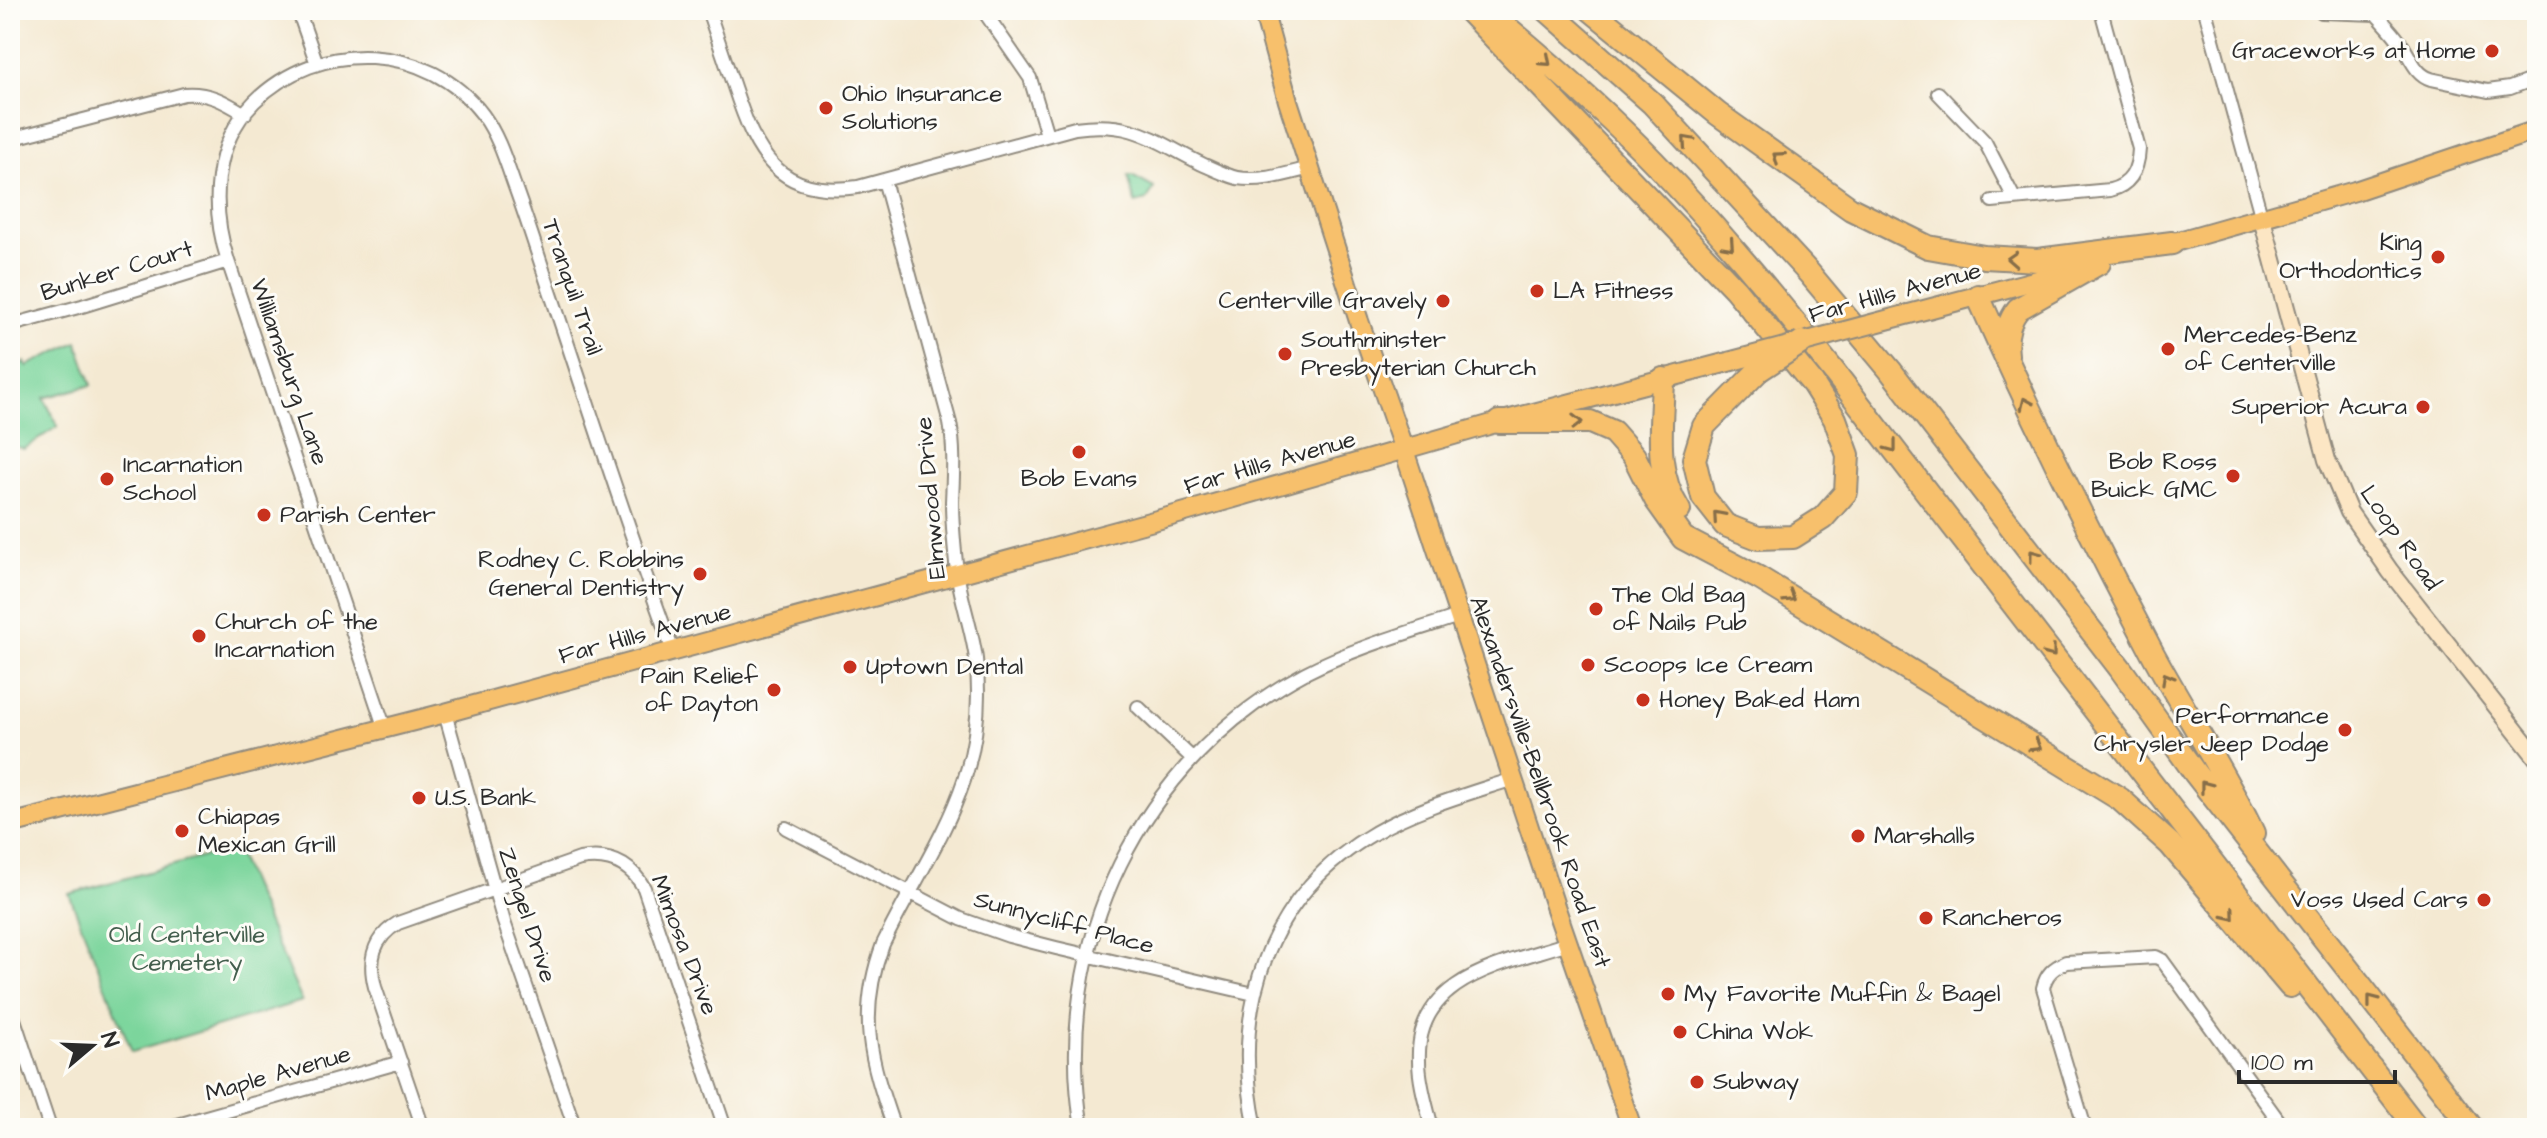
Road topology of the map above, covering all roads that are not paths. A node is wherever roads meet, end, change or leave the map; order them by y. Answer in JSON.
{"nodes":[{"id":1,"x":298,"y":10,"type":"edge"},
{"id":2,"x":708,"y":10,"type":"edge"},
{"id":3,"x":983,"y":10,"type":"edge"},
{"id":4,"x":1263,"y":10,"type":"edge"},
{"id":5,"x":1468,"y":10,"type":"edge"},
{"id":6,"x":1486,"y":10,"type":"edge"},
{"id":7,"x":1547,"y":10,"type":"edge"},
{"id":8,"x":1591,"y":10,"type":"edge"},
{"id":9,"x":2101,"y":10,"type":"edge"},
{"id":10,"x":2205,"y":10,"type":"edge"},
{"id":11,"x":2319,"y":10,"type":"edge"},
{"id":12,"x":317,"y":64,"type":"junction"},
{"id":13,"x":2537,"y":78,"type":"edge"},
{"id":14,"x":1938,"y":93,"type":"dead end"},
{"id":15,"x":245,"y":114,"type":"junction"},
{"id":16,"x":2537,"y":130,"type":"edge"},
{"id":17,"x":1047,"y":135,"type":"junction"},
{"id":18,"x":10,"y":139,"type":"edge"},
{"id":19,"x":1310,"y":168,"type":"junction"},
{"id":20,"x":884,"y":180,"type":"junction"},
{"id":21,"x":2014,"y":198,"type":"junction"},
{"id":22,"x":1992,"y":201,"type":"dead end"},
{"id":23,"x":2262,"y":219,"type":"junction"},
{"id":24,"x":2172,"y":243,"type":"junction"},
{"id":25,"x":228,"y":261,"type":"junction"},
{"id":26,"x":2099,"y":263,"type":"junction"},
{"id":27,"x":1978,"y":296,"type":"junction"},
{"id":28,"x":19,"y":323,"type":"dead end"},
{"id":29,"x":1802,"y":342,"type":"joint"},
{"id":30,"x":1755,"y":363,"type":"junction"},
{"id":31,"x":2008,"y":364,"type":"junction"},
{"id":32,"x":1663,"y":379,"type":"junction"},
{"id":33,"x":1499,"y":422,"type":"junction"},
{"id":34,"x":1404,"y":450,"type":"junction"},
{"id":35,"x":1747,"y":572,"type":"junction"},
{"id":36,"x":957,"y":573,"type":"junction"},
{"id":37,"x":1459,"y":616,"type":"junction"},
{"id":38,"x":673,"y":651,"type":"junction"},
{"id":39,"x":1138,"y":707,"type":"dead end"},
{"id":40,"x":445,"y":713,"type":"junction"},
{"id":41,"x":385,"y":729,"type":"junction"},
{"id":42,"x":2537,"y":758,"type":"edge"},
{"id":43,"x":1193,"y":759,"type":"junction"},
{"id":44,"x":1513,"y":779,"type":"junction"},
{"id":45,"x":10,"y":824,"type":"edge"},
{"id":46,"x":786,"y":828,"type":"dead end"},
{"id":47,"x":2270,"y":870,"type":"junction"},
{"id":48,"x":494,"y":889,"type":"junction"},
{"id":49,"x":911,"y":894,"type":"junction"},
{"id":50,"x":1568,"y":943,"type":"junction"},
{"id":51,"x":1087,"y":954,"type":"junction"},
{"id":52,"x":1254,"y":994,"type":"junction"},
{"id":53,"x":10,"y":1007,"type":"edge"},
{"id":54,"x":401,"y":1062,"type":"junction"},
{"id":55,"x":50,"y":1128,"type":"edge"},
{"id":56,"x":167,"y":1128,"type":"edge"},
{"id":57,"x":423,"y":1128,"type":"edge"},
{"id":58,"x":575,"y":1128,"type":"edge"},
{"id":59,"x":725,"y":1128,"type":"edge"},
{"id":60,"x":894,"y":1128,"type":"edge"},
{"id":61,"x":1082,"y":1128,"type":"edge"},
{"id":62,"x":1256,"y":1128,"type":"edge"},
{"id":63,"x":1432,"y":1128,"type":"edge"},
{"id":64,"x":1632,"y":1128,"type":"edge"},
{"id":65,"x":2085,"y":1128,"type":"edge"},
{"id":66,"x":2284,"y":1128,"type":"edge"},
{"id":67,"x":2414,"y":1128,"type":"edge"},
{"id":68,"x":2472,"y":1128,"type":"edge"}],
"edges":[{"from":1,"to":12,"type":"street"},
{"from":2,"to":20,"type":"street"},
{"from":3,"to":17,"type":"street"},
{"from":4,"to":19,"type":"main road","name":"Alexandersville-Bellbrook Road East"},
{"from":5,"to":30,"type":"highway","one_way":true},
{"from":6,"to":67,"type":"highway","one_way":true},
{"from":47,"to":7,"type":"highway","one_way":true},
{"from":24,"to":8,"type":"highway","one_way":true},
{"from":9,"to":21,"type":"street"},
{"from":10,"to":23,"type":"street"},
{"from":11,"to":13,"type":"street"},
{"from":12,"to":15,"type":"street","name":"Williamsburg Lane"},
{"from":12,"to":38,"type":"street","name":"Tranquil Trail"},
{"from":14,"to":21,"type":"street"},
{"from":15,"to":18,"type":"street"},
{"from":15,"to":25,"type":"street","name":"Williamsburg Lane"},
{"from":16,"to":23,"type":"main road","name":"Far Hills Avenue"},
{"from":17,"to":19,"type":"street"},
{"from":17,"to":20,"type":"street"},
{"from":19,"to":34,"type":"main road","name":"Alexandersville-Bellbrook Road East"},
{"from":20,"to":36,"type":"street","name":"Elmwood Drive"},
{"from":21,"to":22,"type":"street"},
{"from":23,"to":24,"type":"main road","name":"Far Hills Avenue"},
{"from":23,"to":42,"type":"street","name":"Loop Road"},
{"from":24,"to":26,"type":"main road","name":"Far Hills Avenue"},
{"from":25,"to":28,"type":"street","name":"Bunker Court"},
{"from":25,"to":41,"type":"street","name":"Williamsburg Lane"},
{"from":26,"to":27,"type":"main road","name":"Far Hills Avenue"},
{"from":26,"to":31,"type":"highway"},
{"from":27,"to":29,"type":"main road","name":"Far Hills Avenue","bridge":true},
{"from":27,"to":31,"type":"highway"},
{"from":29,"to":30,"type":"highway","bridge":true},
{"from":30,"to":32,"type":"main road","name":"Far Hills Avenue"},
{"from":47,"to":31,"type":"highway","one_way":true},
{"from":32,"to":33,"type":"main road","name":"Far Hills Avenue"},
{"from":32,"to":35,"type":"highway"},
{"from":33,"to":34,"type":"main road","name":"Far Hills Avenue"},
{"from":33,"to":35,"type":"highway","one_way":true},
{"from":34,"to":36,"type":"main road","name":"Far Hills Avenue"},
{"from":34,"to":37,"type":"main road","name":"Alexandersville-Bellbrook Road East"},
{"from":35,"to":67,"type":"highway","one_way":true},
{"from":36,"to":38,"type":"main road","name":"Far Hills Avenue"},
{"from":36,"to":49,"type":"street","name":"Elmwood Drive"},
{"from":37,"to":43,"type":"street"},
{"from":37,"to":44,"type":"main road","name":"Alexandersville-Bellbrook Road East"},
{"from":38,"to":40,"type":"main road","name":"Far Hills Avenue"},
{"from":39,"to":43,"type":"street"},
{"from":40,"to":41,"type":"main road","name":"Far Hills Avenue"},
{"from":40,"to":48,"type":"street","name":"Zengel Drive"},
{"from":41,"to":45,"type":"main road","name":"Far Hills Avenue"},
{"from":43,"to":51,"type":"street"},
{"from":44,"to":50,"type":"main road","name":"Alexandersville-Bellbrook Road East"},
{"from":44,"to":52,"type":"street"},
{"from":46,"to":49,"type":"street","name":"Sunnycliff Place"},
{"from":68,"to":47,"type":"highway","one_way":true},
{"from":48,"to":54,"type":"street","name":"Mimosa Drive"},
{"from":48,"to":58,"type":"street","name":"Zengel Drive"},
{"from":48,"to":59,"type":"street","name":"Mimosa Drive"},
{"from":49,"to":51,"type":"street","name":"Sunnycliff Place"},
{"from":49,"to":60,"type":"street","name":"Elmwood Drive"},
{"from":50,"to":63,"type":"street"},
{"from":50,"to":64,"type":"main road","name":"Alexandersville-Bellbrook Road East"},
{"from":51,"to":52,"type":"street","name":"Sunnycliff Place"},
{"from":51,"to":61,"type":"street"},
{"from":52,"to":62,"type":"street"},
{"from":53,"to":55,"type":"street"},
{"from":54,"to":56,"type":"street","name":"Maple Avenue"},
{"from":54,"to":57,"type":"street","name":"Mimosa Drive"},
{"from":65,"to":66,"type":"street"}]}
